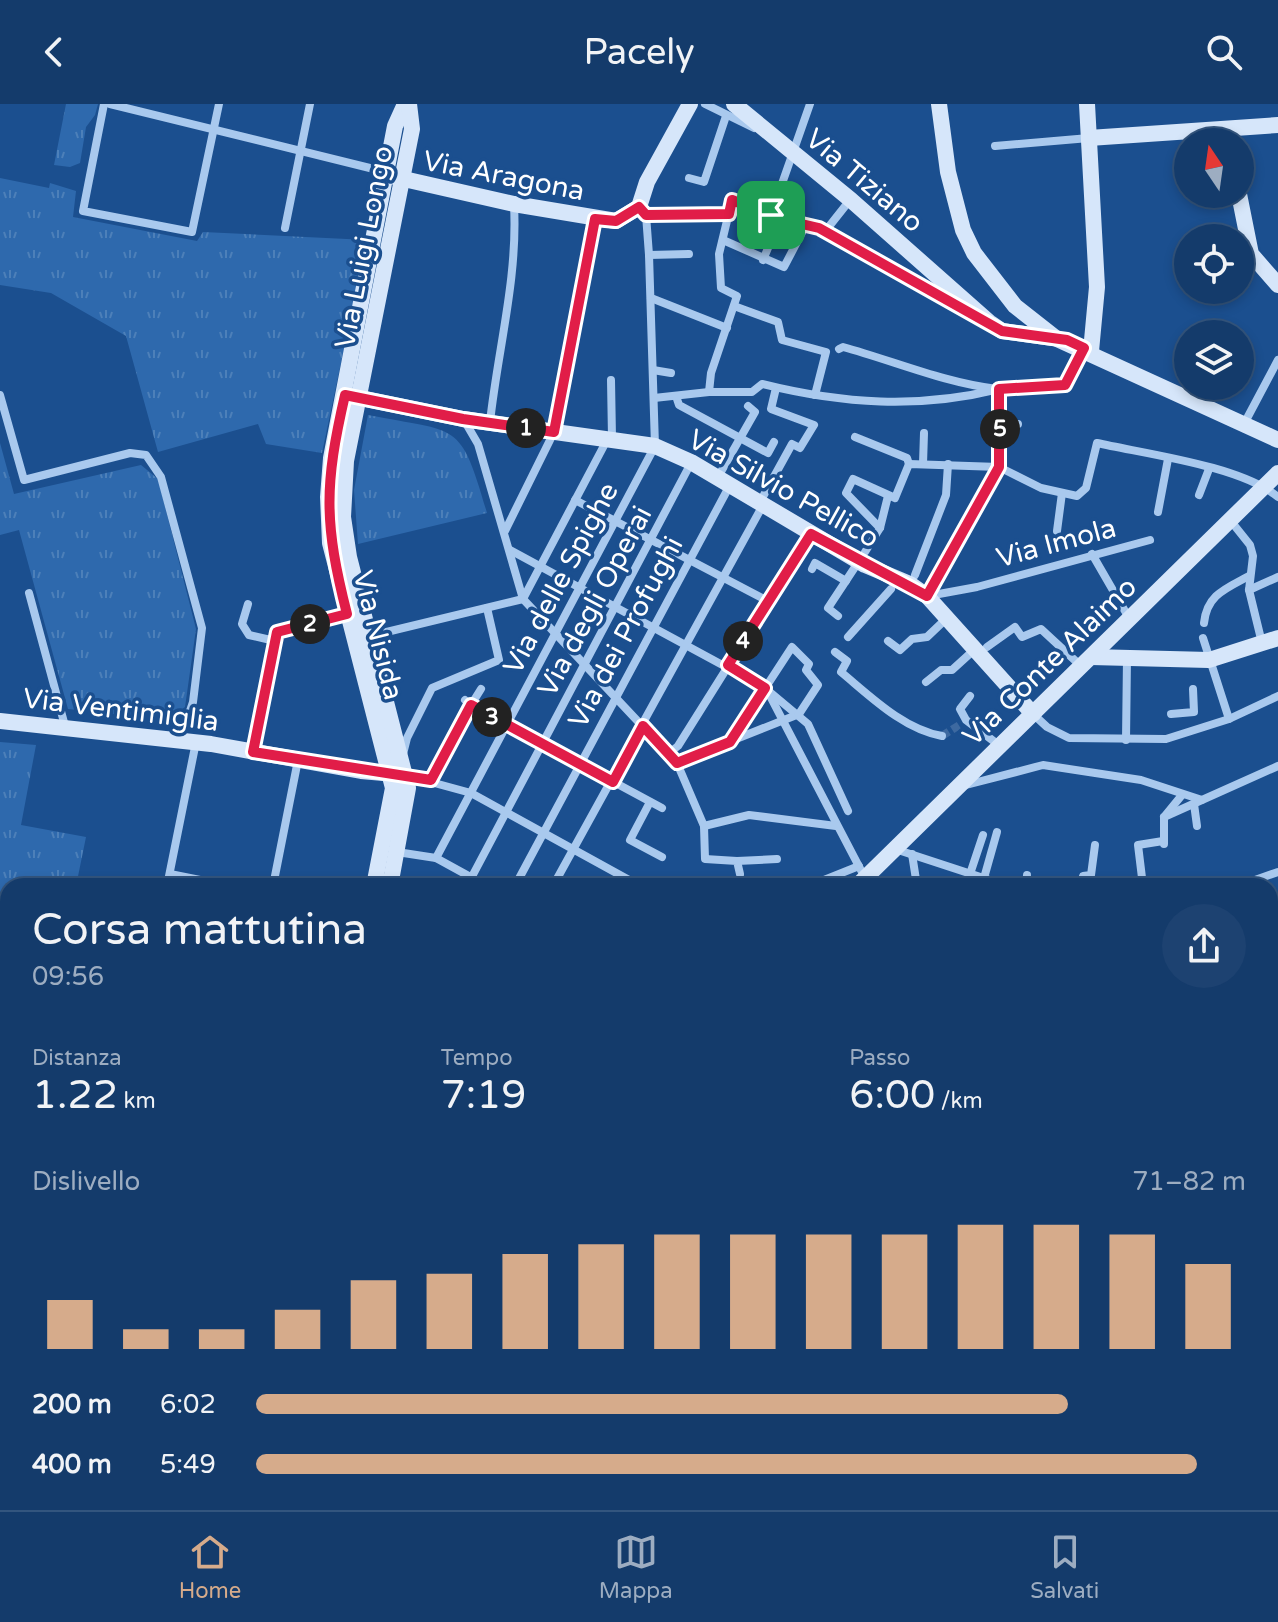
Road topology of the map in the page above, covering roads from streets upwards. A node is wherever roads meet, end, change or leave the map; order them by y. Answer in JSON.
{"nodes":[{"id":1,"x":107,"y":104,"type":"edge"},
{"id":2,"x":219,"y":104,"type":"edge"},
{"id":3,"x":310,"y":104,"type":"edge"},
{"id":4,"x":407,"y":104,"type":"edge"},
{"id":5,"x":690,"y":104,"type":"edge"},
{"id":6,"x":705,"y":104,"type":"edge"},
{"id":7,"x":797,"y":104,"type":"edge"},
{"id":8,"x":939,"y":104,"type":"edge"},
{"id":9,"x":1087,"y":104,"type":"edge"},
{"id":10,"x":808,"y":108,"type":"edge"},
{"id":11,"x":730,"y":110,"type":"edge"},
{"id":12,"x":1278,"y":125,"type":"edge"},
{"id":13,"x":214,"y":129,"type":"junction"},
{"id":14,"x":1254,"y":130,"type":"edge"},
{"id":15,"x":1174,"y":136,"type":"edge"},
{"id":16,"x":1089,"y":138,"type":"junction"},
{"id":17,"x":995,"y":146,"type":"dead end"},
{"id":18,"x":300,"y":152,"type":"junction"},
{"id":19,"x":793,"y":153,"type":"junction"},
{"id":20,"x":386,"y":172,"type":"junction"},
{"id":21,"x":689,"y":178,"type":"dead end"},
{"id":22,"x":402,"y":181,"type":"junction"},
{"id":23,"x":851,"y":200,"type":"junction"},
{"id":24,"x":514,"y":204,"type":"junction"},
{"id":25,"x":1242,"y":208,"type":"edge"},
{"id":26,"x":642,"y":211,"type":"junction"},
{"id":27,"x":725,"y":214,"type":"junction"},
{"id":28,"x":776,"y":217,"type":"junction"},
{"id":29,"x":595,"y":219,"type":"junction"},
{"id":30,"x":807,"y":223,"type":"junction"},
{"id":31,"x":285,"y":228,"type":"dead end"},
{"id":32,"x":823,"y":228,"type":"junction"},
{"id":33,"x":724,"y":239,"type":"junction"},
{"id":34,"x":689,"y":254,"type":"dead end"},
{"id":35,"x":649,"y":255,"type":"junction"},
{"id":36,"x":763,"y":260,"type":"junction"},
{"id":37,"x":1278,"y":285,"type":"edge"},
{"id":38,"x":651,"y":298,"type":"junction"},
{"id":39,"x":734,"y":306,"type":"junction"},
{"id":40,"x":989,"y":322,"type":"junction"},
{"id":41,"x":727,"y":328,"type":"junction"},
{"id":42,"x":1057,"y":339,"type":"junction"},
{"id":43,"x":839,"y":349,"type":"dead end"},
{"id":44,"x":1088,"y":349,"type":"junction"},
{"id":45,"x":1278,"y":360,"type":"edge"},
{"id":46,"x":653,"y":370,"type":"junction"},
{"id":47,"x":671,"y":373,"type":"dead end"},
{"id":48,"x":611,"y":380,"type":"dead end"},
{"id":49,"x":776,"y":388,"type":"junction"},
{"id":50,"x":999,"y":389,"type":"junction"},
{"id":51,"x":709,"y":392,"type":"junction"},
{"id":52,"x":0,"y":395,"type":"edge"},
{"id":53,"x":815,"y":395,"type":"junction"},
{"id":54,"x":676,"y":396,"type":"junction"},
{"id":55,"x":353,"y":397,"type":"junction"},
{"id":56,"x":654,"y":398,"type":"junction"},
{"id":57,"x":748,"y":406,"type":"dead end"},
{"id":58,"x":463,"y":419,"type":"junction"},
{"id":59,"x":490,"y":422,"type":"junction"},
{"id":60,"x":1238,"y":422,"type":"junction"},
{"id":61,"x":1018,"y":424,"type":"dead end"},
{"id":62,"x":1000,"y":425,"type":"junction"},
{"id":63,"x":554,"y":432,"type":"junction"},
{"id":64,"x":924,"y":433,"type":"dead end"},
{"id":65,"x":855,"y":437,"type":"dead end"},
{"id":66,"x":610,"y":438,"type":"junction"},
{"id":67,"x":740,"y":438,"type":"junction"},
{"id":68,"x":1278,"y":440,"type":"edge"},
{"id":69,"x":774,"y":442,"type":"dead end"},
{"id":70,"x":655,"y":446,"type":"junction"},
{"id":71,"x":1168,"y":459,"type":"junction"},
{"id":72,"x":691,"y":462,"type":"junction"},
{"id":73,"x":909,"y":464,"type":"junction"},
{"id":74,"x":923,"y":464,"type":"junction"},
{"id":75,"x":948,"y":464,"type":"junction"},
{"id":76,"x":999,"y":467,"type":"junction"},
{"id":77,"x":1209,"y":469,"type":"junction"},
{"id":78,"x":1278,"y":473,"type":"edge"},
{"id":79,"x":724,"y":480,"type":"junction"},
{"id":80,"x":1265,"y":486,"type":"junction"},
{"id":81,"x":1062,"y":493,"type":"junction"},
{"id":82,"x":1199,"y":495,"type":"dead end"},
{"id":83,"x":892,"y":497,"type":"junction"},
{"id":84,"x":1278,"y":497,"type":"edge"},
{"id":85,"x":575,"y":500,"type":"junction"},
{"id":86,"x":762,"y":503,"type":"junction"},
{"id":87,"x":1158,"y":512,"type":"dead end"},
{"id":88,"x":1230,"y":520,"type":"junction"},
{"id":89,"x":615,"y":521,"type":"junction"},
{"id":90,"x":880,"y":528,"type":"junction"},
{"id":91,"x":505,"y":531,"type":"junction"},
{"id":92,"x":1057,"y":531,"type":"dead end"},
{"id":93,"x":811,"y":534,"type":"junction"},
{"id":94,"x":652,"y":540,"type":"junction"},
{"id":95,"x":1150,"y":540,"type":"dead end"},
{"id":96,"x":510,"y":550,"type":"junction"},
{"id":97,"x":1092,"y":554,"type":"junction"},
{"id":98,"x":862,"y":556,"type":"junction"},
{"id":99,"x":688,"y":559,"type":"junction"},
{"id":100,"x":541,"y":567,"type":"junction"},
{"id":101,"x":812,"y":569,"type":"dead end"},
{"id":102,"x":1249,"y":572,"type":"junction"},
{"id":103,"x":915,"y":575,"type":"dead end"},
{"id":104,"x":724,"y":577,"type":"junction"},
{"id":105,"x":1278,"y":577,"type":"edge"},
{"id":106,"x":846,"y":581,"type":"junction"},
{"id":107,"x":580,"y":587,"type":"junction"},
{"id":108,"x":891,"y":589,"type":"dead end"},
{"id":109,"x":1249,"y":590,"type":"junction"},
{"id":110,"x":29,"y":593,"type":"dead end"},
{"id":111,"x":927,"y":596,"type":"junction"},
{"id":112,"x":523,"y":599,"type":"junction"},
{"id":113,"x":768,"y":601,"type":"junction"},
{"id":114,"x":248,"y":604,"type":"dead end"},
{"id":115,"x":616,"y":606,"type":"junction"},
{"id":116,"x":487,"y":608,"type":"junction"},
{"id":117,"x":347,"y":614,"type":"junction"},
{"id":118,"x":838,"y":616,"type":"dead end"},
{"id":119,"x":947,"y":618,"type":"junction"},
{"id":120,"x":1130,"y":619,"type":"junction"},
{"id":121,"x":1204,"y":623,"type":"dead end"},
{"id":122,"x":653,"y":625,"type":"junction"},
{"id":123,"x":555,"y":631,"type":"junction"},
{"id":124,"x":370,"y":636,"type":"junction"},
{"id":125,"x":848,"y":637,"type":"dead end"},
{"id":126,"x":1203,"y":638,"type":"dead end"},
{"id":127,"x":275,"y":641,"type":"junction"},
{"id":128,"x":888,"y":641,"type":"dead end"},
{"id":129,"x":1270,"y":641,"type":"edge"},
{"id":130,"x":688,"y":644,"type":"junction"},
{"id":131,"x":980,"y":648,"type":"junction"},
{"id":132,"x":835,"y":652,"type":"dead end"},
{"id":133,"x":1127,"y":658,"type":"junction"},
{"id":134,"x":1209,"y":660,"type":"junction"},
{"id":135,"x":585,"y":662,"type":"junction"},
{"id":136,"x":1086,"y":662,"type":"junction"},
{"id":137,"x":728,"y":665,"type":"junction"},
{"id":138,"x":926,"y":682,"type":"dead end"},
{"id":139,"x":765,"y":688,"type":"junction"},
{"id":140,"x":481,"y":689,"type":"dead end"},
{"id":141,"x":1193,"y":689,"type":"dead end"},
{"id":142,"x":615,"y":695,"type":"junction"},
{"id":143,"x":970,"y":696,"type":"dead end"},
{"id":144,"x":1278,"y":696,"type":"edge"},
{"id":145,"x":468,"y":703,"type":"junction"},
{"id":146,"x":799,"y":714,"type":"junction"},
{"id":147,"x":1033,"y":714,"type":"junction"},
{"id":148,"x":1171,"y":714,"type":"dead end"},
{"id":149,"x":1229,"y":719,"type":"junction"},
{"id":150,"x":0,"y":721,"type":"edge"},
{"id":151,"x":786,"y":721,"type":"junction"},
{"id":152,"x":507,"y":724,"type":"junction"},
{"id":153,"x":65,"y":726,"type":"junction"},
{"id":154,"x":643,"y":726,"type":"junction"},
{"id":155,"x":942,"y":736,"type":"dead end"},
{"id":156,"x":1126,"y":740,"type":"junction"},
{"id":157,"x":188,"y":741,"type":"junction"},
{"id":158,"x":730,"y":742,"type":"junction"},
{"id":159,"x":544,"y":744,"type":"junction"},
{"id":160,"x":1000,"y":746,"type":"junction"},
{"id":161,"x":253,"y":752,"type":"junction"},
{"id":162,"x":668,"y":754,"type":"junction"},
{"id":163,"x":298,"y":760,"type":"junction"},
{"id":164,"x":579,"y":763,"type":"junction"},
{"id":165,"x":677,"y":763,"type":"junction"},
{"id":166,"x":1278,"y":766,"type":"edge"},
{"id":167,"x":398,"y":770,"type":"junction"},
{"id":168,"x":431,"y":780,"type":"junction"},
{"id":169,"x":613,"y":782,"type":"junction"},
{"id":170,"x":958,"y":787,"type":"junction"},
{"id":171,"x":471,"y":793,"type":"junction"},
{"id":172,"x":1182,"y":795,"type":"junction"},
{"id":173,"x":650,"y":802,"type":"junction"},
{"id":174,"x":1198,"y":802,"type":"junction"},
{"id":175,"x":662,"y":808,"type":"dead end"},
{"id":176,"x":507,"y":811,"type":"junction"},
{"id":177,"x":848,"y":811,"type":"dead end"},
{"id":178,"x":1164,"y":817,"type":"junction"},
{"id":179,"x":704,"y":826,"type":"junction"},
{"id":180,"x":836,"y":826,"type":"junction"},
{"id":181,"x":1197,"y":826,"type":"dead end"},
{"id":182,"x":544,"y":831,"type":"junction"},
{"id":183,"x":997,"y":832,"type":"dead end"},
{"id":184,"x":983,"y":835,"type":"dead end"},
{"id":185,"x":902,"y":843,"type":"junction"},
{"id":186,"x":1095,"y":845,"type":"dead end"},
{"id":187,"x":576,"y":849,"type":"junction"},
{"id":188,"x":397,"y":852,"type":"junction"},
{"id":189,"x":912,"y":856,"type":"junction"},
{"id":190,"x":662,"y":857,"type":"dead end"},
{"id":191,"x":436,"y":858,"type":"junction"},
{"id":192,"x":777,"y":859,"type":"dead end"},
{"id":193,"x":737,"y":861,"type":"junction"},
{"id":194,"x":170,"y":874,"type":"junction"},
{"id":195,"x":740,"y":874,"type":"dead end"},
{"id":196,"x":970,"y":874,"type":"junction"},
{"id":197,"x":1027,"y":875,"type":"dead end"},
{"id":198,"x":860,"y":876,"type":"edge"},
{"id":199,"x":169,"y":878,"type":"edge"},
{"id":200,"x":190,"y":878,"type":"edge"},
{"id":201,"x":275,"y":878,"type":"edge"},
{"id":202,"x":376,"y":878,"type":"edge"},
{"id":203,"x":392,"y":878,"type":"edge"},
{"id":204,"x":464,"y":878,"type":"edge"},
{"id":205,"x":471,"y":878,"type":"edge"},
{"id":206,"x":519,"y":878,"type":"edge"},
{"id":207,"x":558,"y":878,"type":"edge"},
{"id":208,"x":626,"y":878,"type":"edge"},
{"id":209,"x":916,"y":878,"type":"edge"},
{"id":210,"x":984,"y":878,"type":"joint"},
{"id":211,"x":1027,"y":878,"type":"edge"},
{"id":212,"x":1083,"y":878,"type":"edge"},
{"id":213,"x":1142,"y":878,"type":"edge"}],
"edges":[{"from":1,"to":13,"type":"street"},
{"from":1,"to":13,"type":"street"},
{"from":2,"to":13,"type":"street"},
{"from":3,"to":18,"type":"street"},
{"from":4,"to":20,"type":"street","name":"Via Luigi Longo"},
{"from":4,"to":22,"type":"street","name":"Via Luigi Longo"},
{"from":5,"to":26,"type":"street"},
{"from":6,"to":11,"type":"street"},
{"from":7,"to":10,"type":"street"},
{"from":8,"to":42,"type":"street"},
{"from":9,"to":16,"type":"street"},
{"from":10,"to":19,"type":"street"},
{"from":11,"to":19,"type":"street","name":"Via Tiziano"},
{"from":11,"to":21,"type":"street"},
{"from":12,"to":14,"type":"street"},
{"from":13,"to":18,"type":"street"},
{"from":15,"to":16,"type":"street"},
{"from":16,"to":17,"type":"street"},
{"from":16,"to":44,"type":"street"},
{"from":18,"to":20,"type":"street"},
{"from":18,"to":31,"type":"street"},
{"from":19,"to":23,"type":"street","name":"Via Tiziano"},
{"from":19,"to":28,"type":"street"},
{"from":20,"to":22,"type":"street","name":"Via Aragona"},
{"from":20,"to":55,"type":"street","name":"Via Luigi Longo"},
{"from":22,"to":24,"type":"street","name":"Via Aragona"},
{"from":22,"to":55,"type":"street","name":"Via Luigi Longo"},
{"from":23,"to":32,"type":"street"},
{"from":23,"to":40,"type":"street","name":"Via Tiziano"},
{"from":24,"to":29,"type":"street","name":"Via Aragona"},
{"from":24,"to":59,"type":"street"},
{"from":25,"to":37,"type":"street"},
{"from":26,"to":27,"type":"street"},
{"from":26,"to":29,"type":"street","name":"Via Aragona"},
{"from":26,"to":35,"type":"street"},
{"from":27,"to":28,"type":"street"},
{"from":27,"to":33,"type":"street"},
{"from":28,"to":30,"type":"street"},
{"from":28,"to":36,"type":"street"},
{"from":29,"to":63,"type":"street"},
{"from":30,"to":32,"type":"street"},
{"from":30,"to":36,"type":"street"},
{"from":32,"to":40,"type":"street"},
{"from":33,"to":36,"type":"street"},
{"from":33,"to":39,"type":"street"},
{"from":34,"to":35,"type":"street"},
{"from":35,"to":38,"type":"street"},
{"from":38,"to":41,"type":"street"},
{"from":38,"to":46,"type":"street"},
{"from":39,"to":41,"type":"street"},
{"from":39,"to":53,"type":"street"},
{"from":40,"to":42,"type":"street"},
{"from":41,"to":51,"type":"street"},
{"from":42,"to":44,"type":"street"},
{"from":43,"to":50,"type":"street"},
{"from":44,"to":50,"type":"street"},
{"from":44,"to":60,"type":"street"},
{"from":45,"to":60,"type":"street"},
{"from":46,"to":47,"type":"street"},
{"from":46,"to":56,"type":"street"},
{"from":48,"to":66,"type":"street"},
{"from":49,"to":51,"type":"street"},
{"from":49,"to":53,"type":"street"},
{"from":49,"to":86,"type":"street"},
{"from":50,"to":53,"type":"street"},
{"from":50,"to":62,"type":"street"},
{"from":51,"to":54,"type":"street"},
{"from":52,"to":157,"type":"street"},
{"from":54,"to":56,"type":"street"},
{"from":54,"to":67,"type":"street"},
{"from":55,"to":58,"type":"street","name":"Via Silvio Pellico"},
{"from":55,"to":117,"type":"street","name":"Via Nisida"},
{"from":55,"to":124,"type":"street","name":"Via Nisida"},
{"from":56,"to":70,"type":"street"},
{"from":57,"to":67,"type":"street","name":"Via dei Profughi"},
{"from":58,"to":59,"type":"street","name":"Via Silvio Pellico"},
{"from":58,"to":91,"type":"street"},
{"from":59,"to":63,"type":"street","name":"Via Silvio Pellico"},
{"from":60,"to":68,"type":"street"},
{"from":61,"to":62,"type":"street"},
{"from":62,"to":76,"type":"street"},
{"from":63,"to":66,"type":"street","name":"Via Silvio Pellico"},
{"from":63,"to":91,"type":"street"},
{"from":64,"to":74,"type":"street"},
{"from":65,"to":73,"type":"street"},
{"from":66,"to":70,"type":"street","name":"Via Silvio Pellico"},
{"from":66,"to":85,"type":"street"},
{"from":67,"to":69,"type":"street"},
{"from":67,"to":79,"type":"street","name":"Via dei Profughi"},
{"from":70,"to":72,"type":"street","name":"Via Silvio Pellico"},
{"from":70,"to":89,"type":"street","name":"Via delle Spighe"},
{"from":71,"to":77,"type":"street"},
{"from":71,"to":81,"type":"street"},
{"from":71,"to":87,"type":"street"},
{"from":72,"to":79,"type":"street","name":"Via Silvio Pellico"},
{"from":72,"to":94,"type":"street","name":"Via degli Operai"},
{"from":73,"to":74,"type":"street"},
{"from":73,"to":83,"type":"street"},
{"from":74,"to":75,"type":"street"},
{"from":75,"to":76,"type":"street"},
{"from":75,"to":103,"type":"street"},
{"from":76,"to":81,"type":"street"},
{"from":76,"to":111,"type":"street"},
{"from":77,"to":80,"type":"street"},
{"from":77,"to":82,"type":"street"},
{"from":78,"to":80,"type":"street","name":"Via Conte Alaimo"},
{"from":79,"to":86,"type":"street","name":"Via Silvio Pellico"},
{"from":79,"to":99,"type":"street","name":"Via dei Profughi"},
{"from":80,"to":84,"type":"street"},
{"from":80,"to":88,"type":"street","name":"Via Conte Alaimo"},
{"from":81,"to":92,"type":"street"},
{"from":83,"to":90,"type":"street"},
{"from":83,"to":90,"type":"street"},
{"from":85,"to":89,"type":"street"},
{"from":85,"to":100,"type":"street"},
{"from":86,"to":93,"type":"street","name":"Via Silvio Pellico"},
{"from":86,"to":104,"type":"street"},
{"from":88,"to":102,"type":"street"},
{"from":88,"to":120,"type":"street","name":"Via Conte Alaimo"},
{"from":89,"to":94,"type":"street"},
{"from":89,"to":107,"type":"street","name":"Via delle Spighe"},
{"from":90,"to":98,"type":"street"},
{"from":91,"to":96,"type":"street"},
{"from":93,"to":98,"type":"street","name":"Via Silvio Pellico"},
{"from":93,"to":113,"type":"street"},
{"from":94,"to":99,"type":"street"},
{"from":94,"to":115,"type":"street","name":"Via degli Operai"},
{"from":95,"to":97,"type":"street","name":"Via Imola"},
{"from":96,"to":100,"type":"street"},
{"from":96,"to":112,"type":"street"},
{"from":97,"to":111,"type":"street","name":"Via Imola"},
{"from":97,"to":120,"type":"street"},
{"from":98,"to":106,"type":"street"},
{"from":98,"to":111,"type":"street","name":"Via Silvio Pellico"},
{"from":99,"to":104,"type":"street"},
{"from":99,"to":122,"type":"street","name":"Via dei Profughi"},
{"from":100,"to":107,"type":"street"},
{"from":100,"to":112,"type":"street"},
{"from":101,"to":106,"type":"street"},
{"from":102,"to":109,"type":"street"},
{"from":102,"to":121,"type":"street"},
{"from":104,"to":113,"type":"street"},
{"from":104,"to":130,"type":"street"},
{"from":105,"to":109,"type":"street"},
{"from":106,"to":118,"type":"street"},
{"from":107,"to":115,"type":"street"},
{"from":107,"to":123,"type":"street","name":"Via delle Spighe"},
{"from":108,"to":125,"type":"street"},
{"from":109,"to":129,"type":"street"},
{"from":110,"to":153,"type":"street"},
{"from":111,"to":119,"type":"street","name":"Via Silvio Pellico"},
{"from":112,"to":116,"type":"street"},
{"from":112,"to":123,"type":"street"},
{"from":113,"to":137,"type":"street"},
{"from":114,"to":127,"type":"street"},
{"from":115,"to":122,"type":"street"},
{"from":115,"to":135,"type":"street","name":"Via degli Operai"},
{"from":116,"to":124,"type":"street"},
{"from":116,"to":167,"type":"street"},
{"from":117,"to":127,"type":"street"},
{"from":117,"to":167,"type":"street","name":"Via Nisida"},
{"from":119,"to":128,"type":"street"},
{"from":119,"to":131,"type":"street","name":"Via Silvio Pellico"},
{"from":120,"to":136,"type":"street","name":"Via Conte Alaimo"},
{"from":122,"to":130,"type":"street"},
{"from":122,"to":142,"type":"street","name":"Via dei Profughi"},
{"from":123,"to":135,"type":"street"},
{"from":123,"to":152,"type":"street","name":"Via delle Spighe"},
{"from":124,"to":167,"type":"street","name":"Via Nisida"},
{"from":126,"to":134,"type":"street"},
{"from":127,"to":161,"type":"street"},
{"from":129,"to":134,"type":"street"},
{"from":130,"to":137,"type":"street"},
{"from":130,"to":154,"type":"street"},
{"from":131,"to":136,"type":"street"},
{"from":131,"to":138,"type":"street"},
{"from":131,"to":147,"type":"street","name":"Via Silvio Pellico"},
{"from":132,"to":155,"type":"street"},
{"from":133,"to":134,"type":"street"},
{"from":133,"to":136,"type":"street"},
{"from":133,"to":156,"type":"street"},
{"from":134,"to":149,"type":"street"},
{"from":135,"to":142,"type":"street"},
{"from":135,"to":159,"type":"street","name":"Via degli Operai"},
{"from":136,"to":147,"type":"street","name":"Via Conte Alaimo"},
{"from":137,"to":139,"type":"street"},
{"from":137,"to":162,"type":"street"},
{"from":139,"to":146,"type":"street"},
{"from":139,"to":146,"type":"street"},
{"from":139,"to":151,"type":"street"},
{"from":139,"to":158,"type":"street"},
{"from":140,"to":145,"type":"street"},
{"from":141,"to":148,"type":"street"},
{"from":142,"to":154,"type":"street"},
{"from":142,"to":164,"type":"street","name":"Via dei Profughi"},
{"from":143,"to":160,"type":"street"},
{"from":144,"to":149,"type":"street"},
{"from":145,"to":152,"type":"street"},
{"from":145,"to":168,"type":"street"},
{"from":146,"to":151,"type":"street"},
{"from":146,"to":177,"type":"street"},
{"from":147,"to":156,"type":"street"},
{"from":147,"to":160,"type":"street","name":"Via Conte Alaimo"},
{"from":149,"to":156,"type":"street"},
{"from":150,"to":153,"type":"street","name":"Via Ventimiglia"},
{"from":151,"to":158,"type":"street"},
{"from":151,"to":180,"type":"street"},
{"from":152,"to":159,"type":"street"},
{"from":152,"to":171,"type":"street","name":"Via delle Spighe"},
{"from":153,"to":157,"type":"street","name":"Via Ventimiglia"},
{"from":154,"to":162,"type":"street"},
{"from":154,"to":169,"type":"street"},
{"from":157,"to":161,"type":"street","name":"Via Ventimiglia"},
{"from":157,"to":194,"type":"street"},
{"from":158,"to":165,"type":"street"},
{"from":159,"to":164,"type":"street"},
{"from":159,"to":176,"type":"street","name":"Via degli Operai"},
{"from":160,"to":170,"type":"street","name":"Via Conte Alaimo"},
{"from":161,"to":163,"type":"street","name":"Via Ventimiglia"},
{"from":162,"to":165,"type":"street"},
{"from":163,"to":167,"type":"street","name":"Via Ventimiglia"},
{"from":163,"to":201,"type":"street"},
{"from":164,"to":169,"type":"street"},
{"from":164,"to":182,"type":"street","name":"Via dei Profughi"},
{"from":165,"to":179,"type":"street"},
{"from":166,"to":174,"type":"street"},
{"from":167,"to":168,"type":"street","name":"Via Ventimiglia"},
{"from":167,"to":188,"type":"street","name":"Via Nisida"},
{"from":167,"to":202,"type":"street","name":"Via Nisida"},
{"from":168,"to":171,"type":"street","name":"Via Ventimiglia"},
{"from":169,"to":173,"type":"street"},
{"from":169,"to":187,"type":"street"},
{"from":170,"to":172,"type":"street"},
{"from":170,"to":185,"type":"street","name":"Via Conte Alaimo"},
{"from":171,"to":176,"type":"street","name":"Via Ventimiglia"},
{"from":171,"to":191,"type":"street","name":"Via delle Spighe"},
{"from":172,"to":174,"type":"street"},
{"from":172,"to":178,"type":"street"},
{"from":173,"to":175,"type":"street"},
{"from":173,"to":190,"type":"street"},
{"from":174,"to":178,"type":"street"},
{"from":174,"to":181,"type":"street"},
{"from":176,"to":182,"type":"street","name":"Via Ventimiglia"},
{"from":176,"to":205,"type":"street","name":"Via degli Operai"},
{"from":178,"to":213,"type":"street"},
{"from":179,"to":180,"type":"street"},
{"from":179,"to":193,"type":"street"},
{"from":180,"to":198,"type":"street"},
{"from":182,"to":187,"type":"street","name":"Via Ventimiglia"},
{"from":182,"to":206,"type":"street","name":"Via dei Profughi"},
{"from":183,"to":210,"type":"street"},
{"from":184,"to":196,"type":"street"},
{"from":185,"to":189,"type":"street"},
{"from":185,"to":189,"type":"street"},
{"from":185,"to":198,"type":"street","name":"Via Conte Alaimo"},
{"from":186,"to":212,"type":"street"},
{"from":187,"to":207,"type":"street"},
{"from":187,"to":208,"type":"street","name":"Via Ventimiglia"},
{"from":188,"to":191,"type":"street"},
{"from":188,"to":203,"type":"street","name":"Via Nisida"},
{"from":189,"to":196,"type":"street"},
{"from":189,"to":209,"type":"street"},
{"from":191,"to":204,"type":"street"},
{"from":192,"to":193,"type":"street"},
{"from":193,"to":195,"type":"street"},
{"from":194,"to":199,"type":"street"},
{"from":194,"to":200,"type":"street"},
{"from":196,"to":210,"type":"street"},
{"from":197,"to":211,"type":"street"}]}
